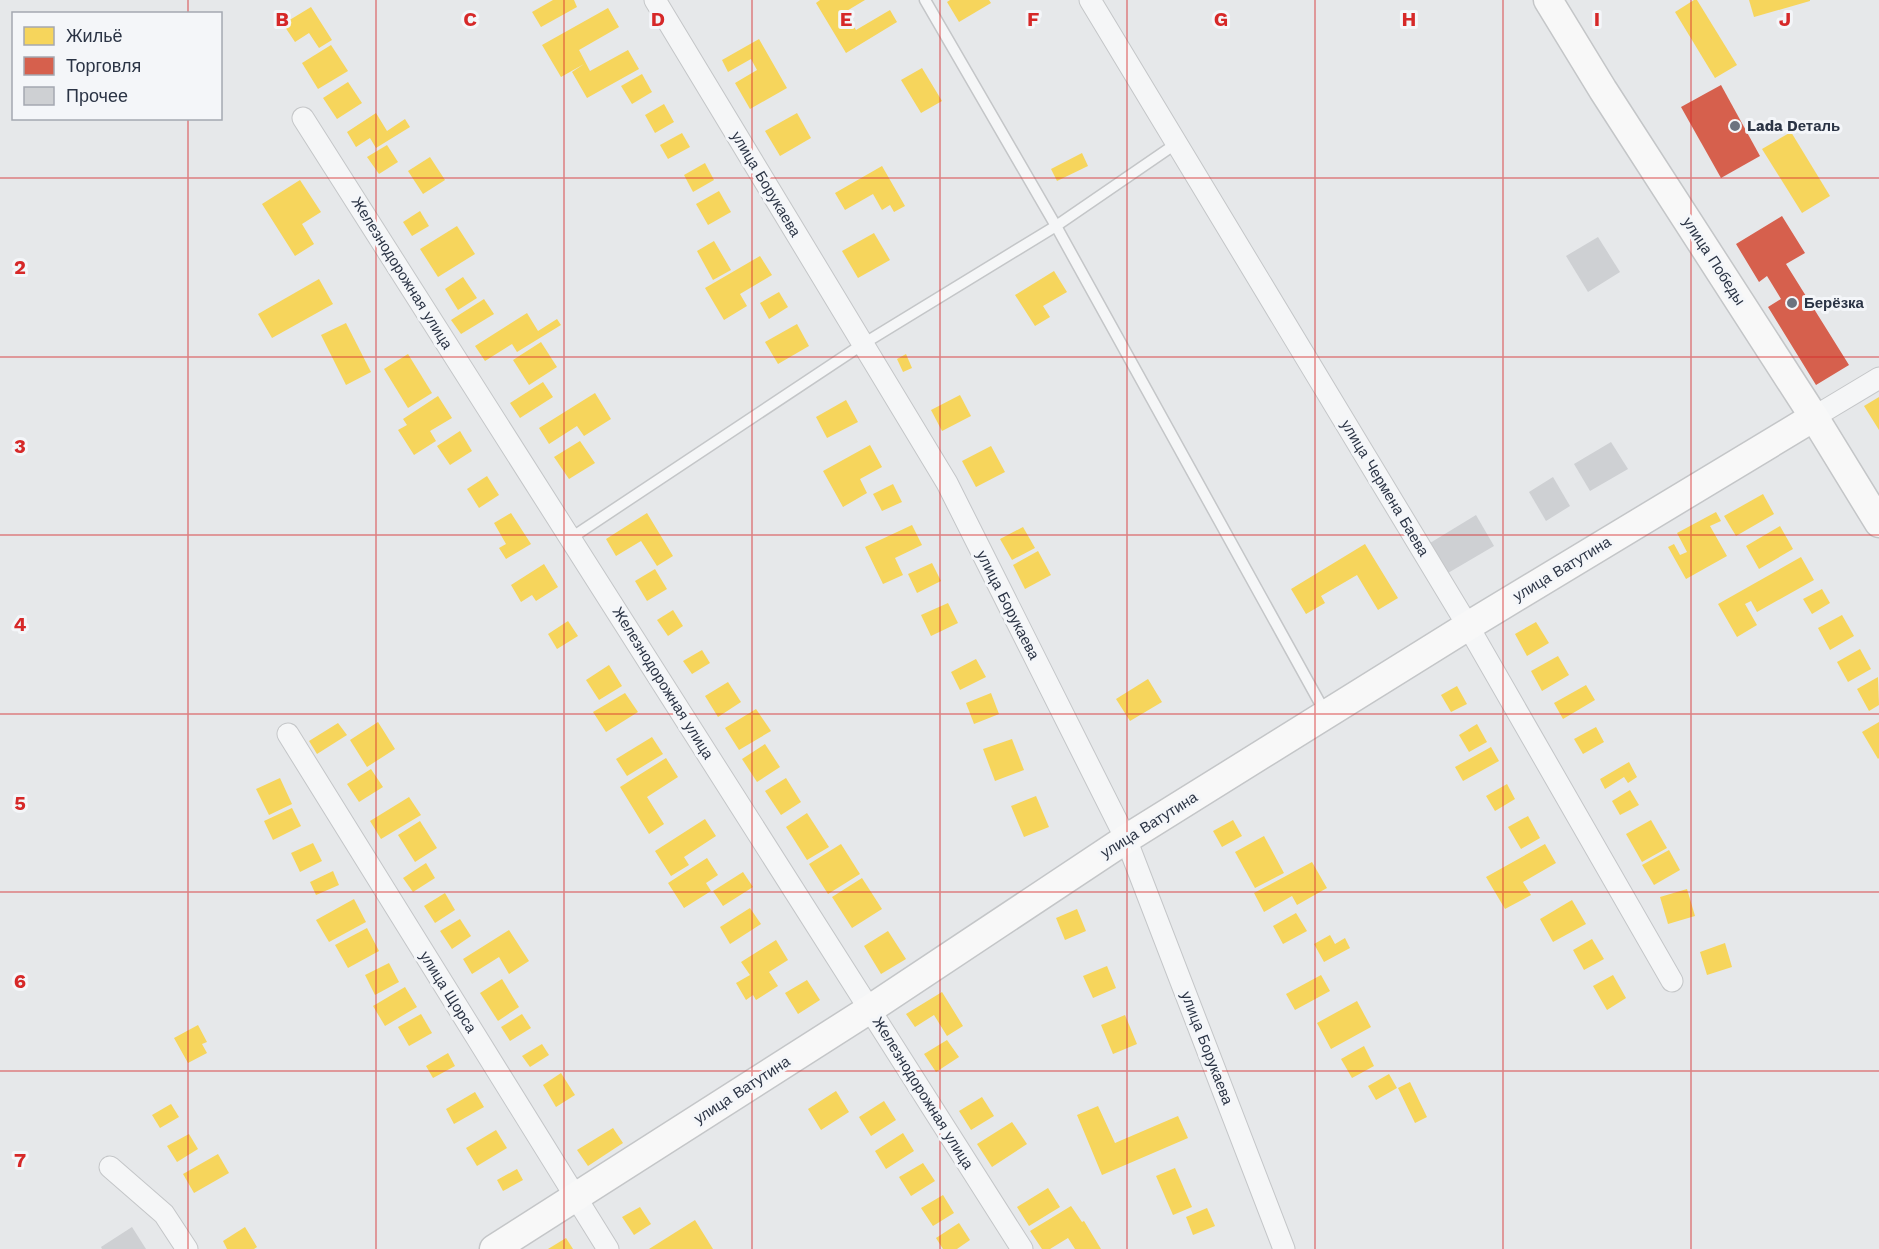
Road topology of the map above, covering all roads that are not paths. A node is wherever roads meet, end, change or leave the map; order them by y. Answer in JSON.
{"nodes":[{"id":1,"x":655,"y":0,"type":"edge"},
{"id":2,"x":925,"y":0,"type":"edge"},
{"id":3,"x":1090,"y":0,"type":"edge"},
{"id":4,"x":1548,"y":0,"type":"edge"},
{"id":5,"x":303,"y":118,"type":"dead end"},
{"id":6,"x":1177,"y":143,"type":"junction"},
{"id":7,"x":1056,"y":226,"type":"junction"},
{"id":8,"x":863,"y":344,"type":"junction"},
{"id":9,"x":1879,"y":378,"type":"edge"},
{"id":10,"x":1815,"y":417,"type":"junction"},
{"id":11,"x":1879,"y":523,"type":"edge"},
{"id":12,"x":571,"y":538,"type":"junction"},
{"id":13,"x":1468,"y":626,"type":"junction"},
{"id":14,"x":1326,"y":715,"type":"junction"},
{"id":15,"x":288,"y":734,"type":"dead end"},
{"id":16,"x":1126,"y":839,"type":"junction"},
{"id":17,"x":1672,"y":981,"type":"dead end"},
{"id":18,"x":870,"y":1009,"type":"junction"},
{"id":19,"x":110,"y":1167,"type":"dead end"},
{"id":20,"x":575,"y":1197,"type":"junction"},
{"id":21,"x":187,"y":1249,"type":"edge"},
{"id":22,"x":494,"y":1249,"type":"edge"},
{"id":23,"x":608,"y":1249,"type":"edge"},
{"id":24,"x":1022,"y":1249,"type":"edge"},
{"id":25,"x":1284,"y":1249,"type":"edge"}],
"edges":[{"from":1,"to":8,"type":"street","name":"улица Борукаева"},
{"from":2,"to":7,"type":"lane"},
{"from":3,"to":6,"type":"street","name":"улица Чермена Баева"},
{"from":4,"to":10,"type":"street","name":"улица Победы"},
{"from":5,"to":12,"type":"street","name":"Железнодорожная улица"},
{"from":6,"to":7,"type":"lane"},
{"from":6,"to":13,"type":"street","name":"улица Чермена Баева"},
{"from":7,"to":8,"type":"lane"},
{"from":7,"to":14,"type":"lane"},
{"from":8,"to":12,"type":"lane"},
{"from":8,"to":16,"type":"street","name":"улица Борукаева"},
{"from":9,"to":10,"type":"street"},
{"from":10,"to":11,"type":"street","name":"улица Победы"},
{"from":10,"to":13,"type":"street","name":"улица Ватутина"},
{"from":12,"to":18,"type":"street","name":"Железнодорожная улица"},
{"from":13,"to":14,"type":"street","name":"улица Ватутина"},
{"from":13,"to":17,"type":"street","name":"улица Чермена Баева"},
{"from":14,"to":16,"type":"street","name":"улица Ватутина"},
{"from":15,"to":20,"type":"street","name":"улица Щорса"},
{"from":16,"to":18,"type":"street","name":"улица Ватутина"},
{"from":16,"to":25,"type":"street","name":"улица Борукаева"},
{"from":18,"to":20,"type":"street","name":"улица Ватутина"},
{"from":18,"to":24,"type":"street","name":"Железнодорожная улица"},
{"from":19,"to":21,"type":"street"},
{"from":20,"to":22,"type":"street","name":"улица Ватутина"},
{"from":20,"to":23,"type":"street","name":"улица Щорса"}]}
